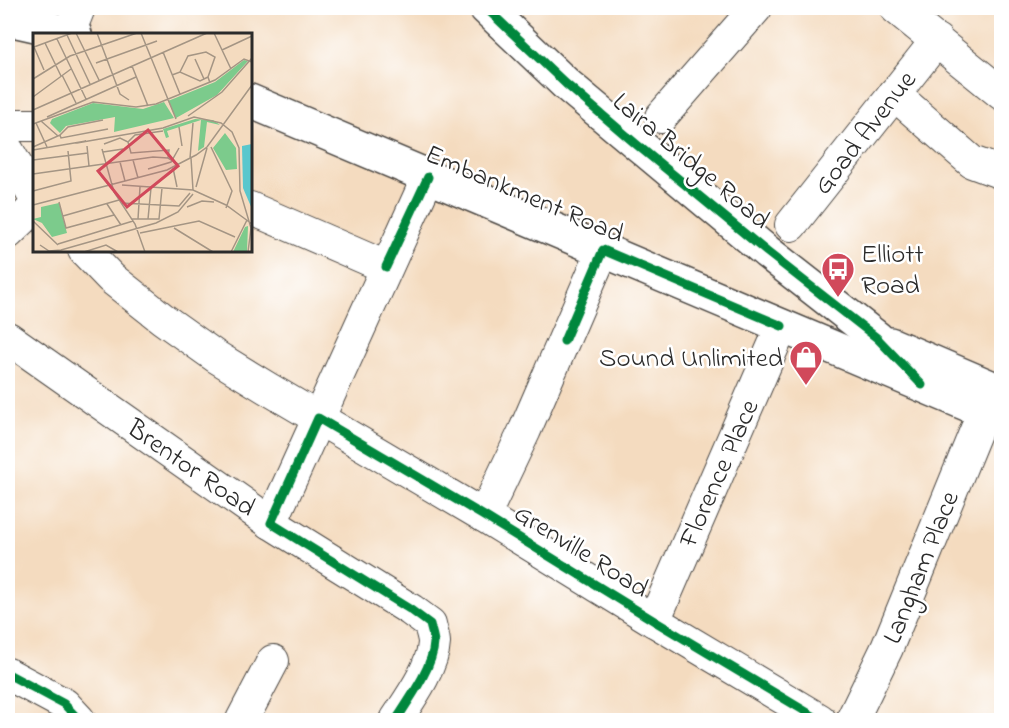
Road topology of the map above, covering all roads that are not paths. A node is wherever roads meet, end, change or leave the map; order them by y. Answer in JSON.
{"nodes":[{"id":1,"x":486,"y":8,"type":"edge"},
{"id":2,"x":756,"y":8,"type":"edge"},
{"id":3,"x":896,"y":8,"type":"edge"},
{"id":4,"x":8,"y":19,"type":"edge"},
{"id":5,"x":74,"y":25,"type":"edge"},
{"id":6,"x":937,"y":40,"type":"junction"},
{"id":7,"x":894,"y":94,"type":"junction"},
{"id":8,"x":1002,"y":94,"type":"edge"},
{"id":9,"x":252,"y":102,"type":"edge"},
{"id":10,"x":660,"y":117,"type":"dead end"},
{"id":11,"x":33,"y":124,"type":"edge"},
{"id":12,"x":8,"y":125,"type":"edge"},
{"id":13,"x":8,"y":151,"type":"edge"},
{"id":14,"x":1002,"y":172,"type":"edge"},
{"id":15,"x":428,"y":177,"type":"junction"},
{"id":16,"x":33,"y":194,"type":"edge"},
{"id":17,"x":33,"y":209,"type":"edge"},
{"id":18,"x":252,"y":209,"type":"edge"},
{"id":19,"x":790,"y":225,"type":"dead end"},
{"id":20,"x":8,"y":233,"type":"edge"},
{"id":21,"x":603,"y":250,"type":"junction"},
{"id":22,"x":86,"y":252,"type":"edge"},
{"id":23,"x":386,"y":267,"type":"junction"},
{"id":24,"x":782,"y":326,"type":"junction"},
{"id":25,"x":8,"y":338,"type":"edge"},
{"id":26,"x":877,"y":338,"type":"junction"},
{"id":27,"x":922,"y":385,"type":"junction"},
{"id":28,"x":997,"y":399,"type":"edge"},
{"id":29,"x":318,"y":418,"type":"junction"},
{"id":30,"x":484,"y":516,"type":"junction"},
{"id":31,"x":271,"y":523,"type":"junction"},
{"id":32,"x":654,"y":621,"type":"junction"},
{"id":33,"x":273,"y":661,"type":"dead end"},
{"id":34,"x":8,"y":674,"type":"edge"},
{"id":35,"x":79,"y":720,"type":"edge"},
{"id":36,"x":242,"y":720,"type":"edge"},
{"id":37,"x":396,"y":720,"type":"edge"},
{"id":38,"x":820,"y":720,"type":"edge"},
{"id":39,"x":852,"y":720,"type":"edge"}],
"edges":[{"from":1,"to":26,"type":"main road","name":"Laira Bridge Road"},
{"from":2,"to":10,"type":"street"},
{"from":3,"to":6,"type":"street"},
{"from":4,"to":5,"type":"main road"},
{"from":6,"to":7,"type":"street","name":"Goad Avenue"},
{"from":6,"to":8,"type":"street"},
{"from":7,"to":14,"type":"street"},
{"from":7,"to":19,"type":"street","name":"Goad Avenue"},
{"from":9,"to":15,"type":"main road","name":"Embankment Road"},
{"from":11,"to":12,"type":"street"},
{"from":13,"to":16,"type":"street"},
{"from":15,"to":21,"type":"main road","name":"Embankment Road"},
{"from":15,"to":23,"type":"street"},
{"from":17,"to":20,"type":"street"},
{"from":18,"to":23,"type":"street"},
{"from":21,"to":24,"type":"main road","name":"Embankment Road"},
{"from":21,"to":30,"type":"street"},
{"from":22,"to":29,"type":"street","name":"Grenville Road"},
{"from":23,"to":29,"type":"street"},
{"from":24,"to":27,"type":"main road","name":"Embankment Road"},
{"from":24,"to":32,"type":"street","name":"Florence Place"},
{"from":25,"to":31,"type":"street","name":"Brentor Road"},
{"from":26,"to":27,"type":"main road"},
{"from":26,"to":28,"type":"main road"},
{"from":27,"to":28,"type":"main road","name":"Embankment Road"},
{"from":28,"to":39,"type":"street","name":"Langham Place"},
{"from":29,"to":30,"type":"street","name":"Grenville Road"},
{"from":29,"to":31,"type":"street"},
{"from":30,"to":32,"type":"street","name":"Grenville Road"},
{"from":31,"to":37,"type":"street","name":"Brentor Road"},
{"from":32,"to":38,"type":"street","name":"Grenville Road"},
{"from":33,"to":36,"type":"street"},
{"from":34,"to":35,"type":"street"}]}
